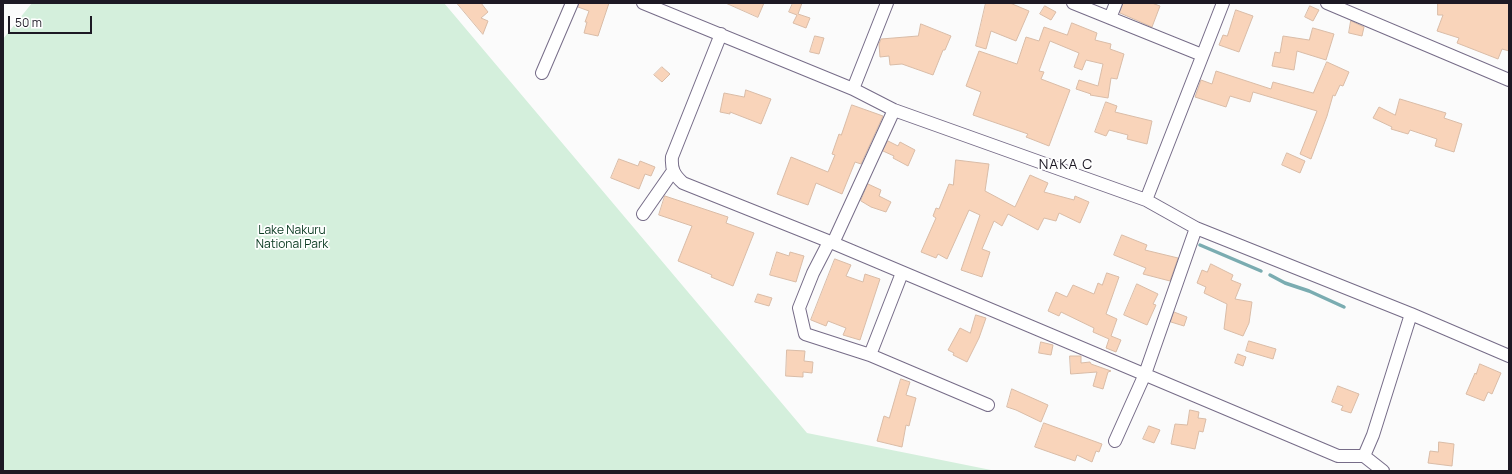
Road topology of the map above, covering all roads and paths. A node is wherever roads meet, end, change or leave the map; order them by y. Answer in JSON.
{"nodes":[{"id":1,"x":572,"y":3,"type":"edge"},
{"id":2,"x":643,"y":3,"type":"edge"},
{"id":3,"x":887,"y":3,"type":"edge"},
{"id":4,"x":1074,"y":3,"type":"edge"},
{"id":5,"x":1116,"y":3,"type":"edge"},
{"id":6,"x":1223,"y":3,"type":"edge"},
{"id":7,"x":1327,"y":3,"type":"edge"},
{"id":8,"x":1110,"y":18,"type":"junction"},
{"id":9,"x":721,"y":34,"type":"junction"},
{"id":10,"x":1202,"y":55,"type":"junction"},
{"id":11,"x":542,"y":73,"type":"dead end"},
{"id":12,"x":1509,"y":80,"type":"edge"},
{"id":13,"x":853,"y":89,"type":"junction"},
{"id":14,"x":894,"y":110,"type":"junction"},
{"id":15,"x":672,"y":171,"type":"junction"},
{"id":16,"x":1146,"y":200,"type":"junction"},
{"id":17,"x":643,"y":214,"type":"dead end"},
{"id":18,"x":1196,"y":228,"type":"junction"},
{"id":19,"x":831,"y":243,"type":"junction"},
{"id":20,"x":902,"y":273,"type":"junction"},
{"id":21,"x":1411,"y":314,"type":"junction"},
{"id":22,"x":870,"y":355,"type":"junction"},
{"id":23,"x":1509,"y":356,"type":"edge"},
{"id":24,"x":1145,"y":374,"type":"junction"},
{"id":25,"x":988,"y":405,"type":"dead end"},
{"id":26,"x":1115,"y":441,"type":"dead end"},
{"id":27,"x":1364,"y":456,"type":"junction"},
{"id":28,"x":1383,"y":471,"type":"edge"}],
"edges":[{"from":1,"to":11,"type":"street"},
{"from":2,"to":9,"type":"street"},
{"from":3,"to":13,"type":"street"},
{"from":4,"to":8,"type":"street"},
{"from":5,"to":8,"type":"street"},
{"from":6,"to":10,"type":"street"},
{"from":7,"to":12,"type":"street"},
{"from":8,"to":10,"type":"street"},
{"from":9,"to":13,"type":"street"},
{"from":9,"to":15,"type":"street"},
{"from":10,"to":16,"type":"street"},
{"from":13,"to":14,"type":"street"},
{"from":14,"to":16,"type":"street"},
{"from":14,"to":19,"type":"street"},
{"from":15,"to":17,"type":"street"},
{"from":15,"to":19,"type":"street"},
{"from":16,"to":18,"type":"street"},
{"from":18,"to":21,"type":"street"},
{"from":18,"to":24,"type":"street"},
{"from":19,"to":20,"type":"street"},
{"from":19,"to":22,"type":"street"},
{"from":20,"to":22,"type":"street"},
{"from":20,"to":24,"type":"street"},
{"from":21,"to":23,"type":"street"},
{"from":21,"to":27,"type":"street"},
{"from":22,"to":25,"type":"street"},
{"from":24,"to":26,"type":"street"},
{"from":24,"to":27,"type":"street"},
{"from":27,"to":28,"type":"street"}]}
